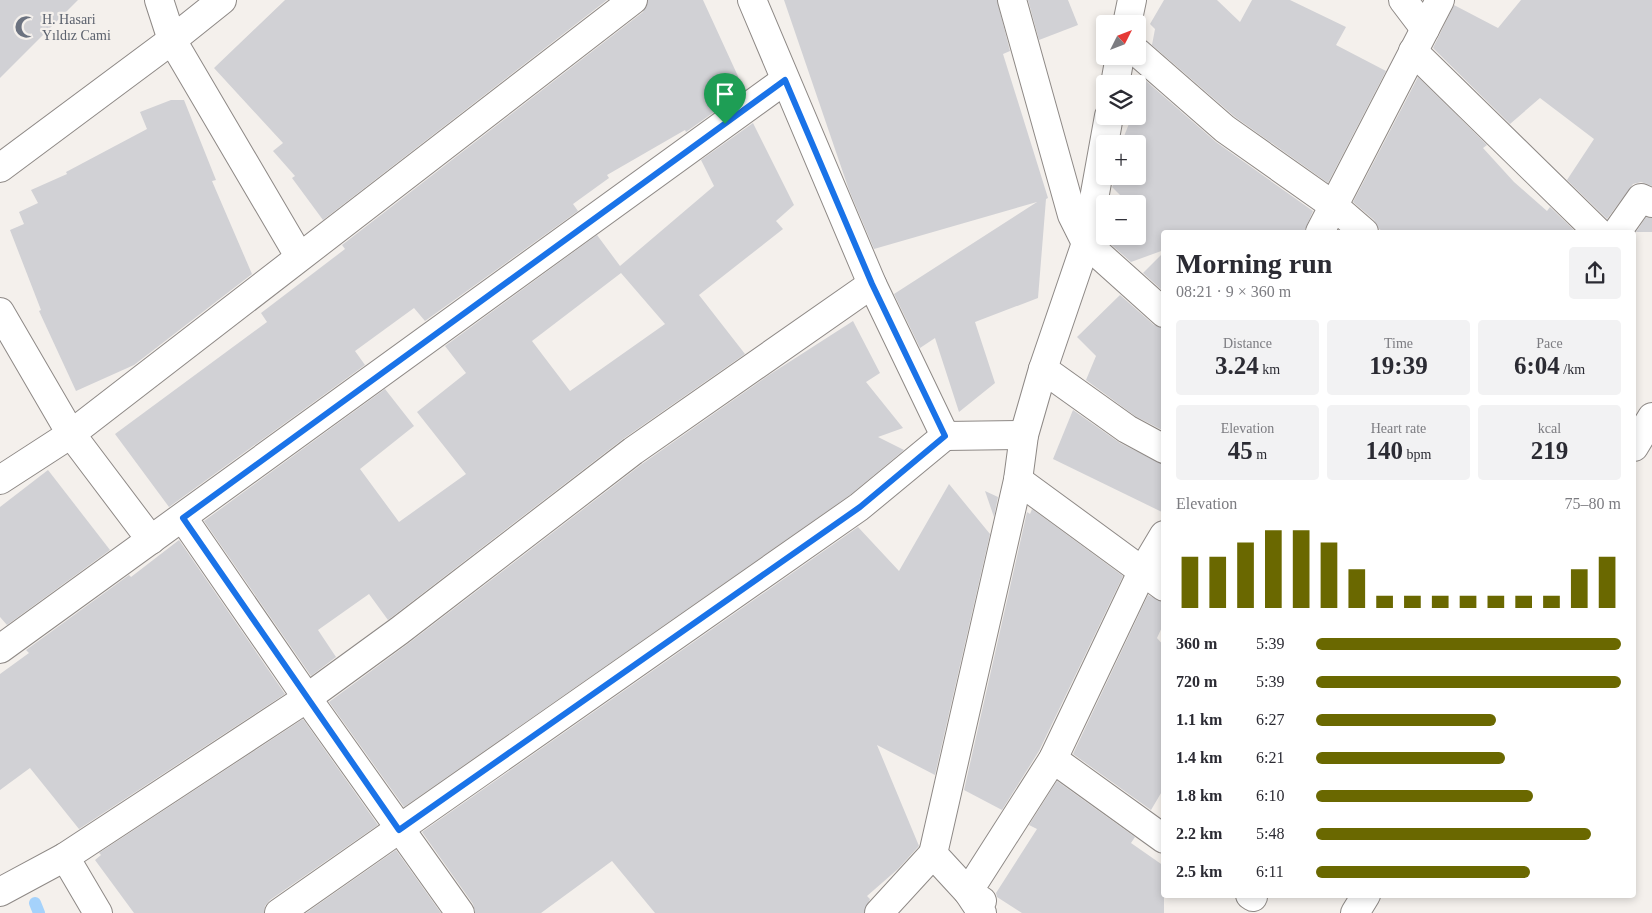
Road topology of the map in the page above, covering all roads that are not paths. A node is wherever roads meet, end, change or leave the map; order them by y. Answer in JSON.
{"nodes":[{"id":1,"x":159,"y":0,"type":"edge"},
{"id":2,"x":222,"y":0,"type":"edge"},
{"id":3,"x":633,"y":0,"type":"edge"},
{"id":4,"x":752,"y":0,"type":"edge"},
{"id":5,"x":1012,"y":0,"type":"edge"},
{"id":6,"x":1132,"y":0,"type":"edge"},
{"id":7,"x":1403,"y":0,"type":"edge"},
{"id":8,"x":1440,"y":0,"type":"edge"},
{"id":9,"x":1129,"y":15,"type":"edge"},
{"id":10,"x":172,"y":40,"type":"junction"},
{"id":11,"x":1419,"y":40,"type":"junction"},
{"id":12,"x":1146,"y":60,"type":"edge"},
{"id":13,"x":785,"y":80,"type":"junction"},
{"id":14,"x":1107,"y":125,"type":"edge"},
{"id":15,"x":0,"y":168,"type":"edge"},
{"id":16,"x":1652,"y":203,"type":"edge"},
{"id":17,"x":1334,"y":206,"type":"junction"},
{"id":18,"x":1321,"y":230,"type":"edge"},
{"id":19,"x":1362,"y":230,"type":"edge"},
{"id":20,"x":1596,"y":230,"type":"edge"},
{"id":21,"x":1618,"y":230,"type":"edge"},
{"id":22,"x":1086,"y":243,"type":"junction"},
{"id":23,"x":299,"y":256,"type":"junction"},
{"id":24,"x":872,"y":284,"type":"junction"},
{"id":25,"x":1161,"y":310,"type":"edge"},
{"id":26,"x":0,"y":312,"type":"edge"},
{"id":27,"x":1043,"y":369,"type":"junction"},
{"id":28,"x":1652,"y":417,"type":"edge"},
{"id":29,"x":71,"y":434,"type":"junction"},
{"id":30,"x":1024,"y":435,"type":"junction"},
{"id":31,"x":945,"y":436,"type":"junction"},
{"id":32,"x":1636,"y":444,"type":"edge"},
{"id":33,"x":1161,"y":446,"type":"edge"},
{"id":34,"x":0,"y":480,"type":"edge"},
{"id":35,"x":1018,"y":480,"type":"junction"},
{"id":36,"x":183,"y":518,"type":"junction"},
{"id":37,"x":152,"y":540,"type":"junction"},
{"id":38,"x":1161,"y":547,"type":"edge"},
{"id":39,"x":1153,"y":579,"type":"edge"},
{"id":40,"x":0,"y":649,"type":"edge"},
{"id":41,"x":307,"y":698,"type":"junction"},
{"id":42,"x":1053,"y":759,"type":"junction"},
{"id":43,"x":399,"y":830,"type":"junction"},
{"id":44,"x":1161,"y":836,"type":"edge"},
{"id":45,"x":933,"y":854,"type":"junction"},
{"id":46,"x":65,"y":857,"type":"junction"},
{"id":47,"x":0,"y":892,"type":"edge"},
{"id":48,"x":1364,"y":898,"type":"edge"},
{"id":49,"x":975,"y":903,"type":"edge"},
{"id":50,"x":98,"y":913,"type":"edge"},
{"id":51,"x":279,"y":913,"type":"edge"},
{"id":52,"x":460,"y":913,"type":"edge"},
{"id":53,"x":879,"y":913,"type":"edge"},
{"id":54,"x":1000,"y":913,"type":"edge"},
{"id":55,"x":1355,"y":913,"type":"edge"}],
"edges":[{"from":1,"to":10,"type":"street"},
{"from":2,"to":10,"type":"street"},
{"from":3,"to":23,"type":"street"},
{"from":4,"to":13,"type":"street"},
{"from":5,"to":22,"type":"street"},
{"from":6,"to":9,"type":"street"},
{"from":7,"to":11,"type":"street"},
{"from":8,"to":11,"type":"street"},
{"from":10,"to":15,"type":"street"},
{"from":10,"to":23,"type":"street"},
{"from":11,"to":17,"type":"street"},
{"from":11,"to":20,"type":"street"},
{"from":12,"to":17,"type":"street"},
{"from":13,"to":24,"type":"street"},
{"from":13,"to":36,"type":"street"},
{"from":14,"to":22,"type":"street"},
{"from":16,"to":21,"type":"street"},
{"from":17,"to":18,"type":"street"},
{"from":17,"to":19,"type":"street"},
{"from":22,"to":25,"type":"street"},
{"from":22,"to":27,"type":"street"},
{"from":23,"to":29,"type":"street"},
{"from":24,"to":31,"type":"street"},
{"from":24,"to":41,"type":"street"},
{"from":26,"to":29,"type":"street"},
{"from":27,"to":30,"type":"street"},
{"from":27,"to":33,"type":"street"},
{"from":28,"to":32,"type":"street"},
{"from":29,"to":34,"type":"street"},
{"from":29,"to":37,"type":"street"},
{"from":30,"to":31,"type":"street"},
{"from":30,"to":35,"type":"street"},
{"from":31,"to":43,"type":"street"},
{"from":35,"to":39,"type":"street"},
{"from":35,"to":45,"type":"street"},
{"from":36,"to":37,"type":"street"},
{"from":36,"to":41,"type":"street"},
{"from":37,"to":40,"type":"street"},
{"from":38,"to":39,"type":"street"},
{"from":39,"to":42,"type":"street"},
{"from":41,"to":43,"type":"street"},
{"from":41,"to":46,"type":"street"},
{"from":42,"to":44,"type":"street"},
{"from":42,"to":49,"type":"street"},
{"from":43,"to":51,"type":"street"},
{"from":43,"to":52,"type":"street"},
{"from":45,"to":49,"type":"street"},
{"from":45,"to":53,"type":"street"},
{"from":46,"to":47,"type":"street"},
{"from":46,"to":50,"type":"street"},
{"from":48,"to":55,"type":"street"},
{"from":49,"to":54,"type":"street"}]}
